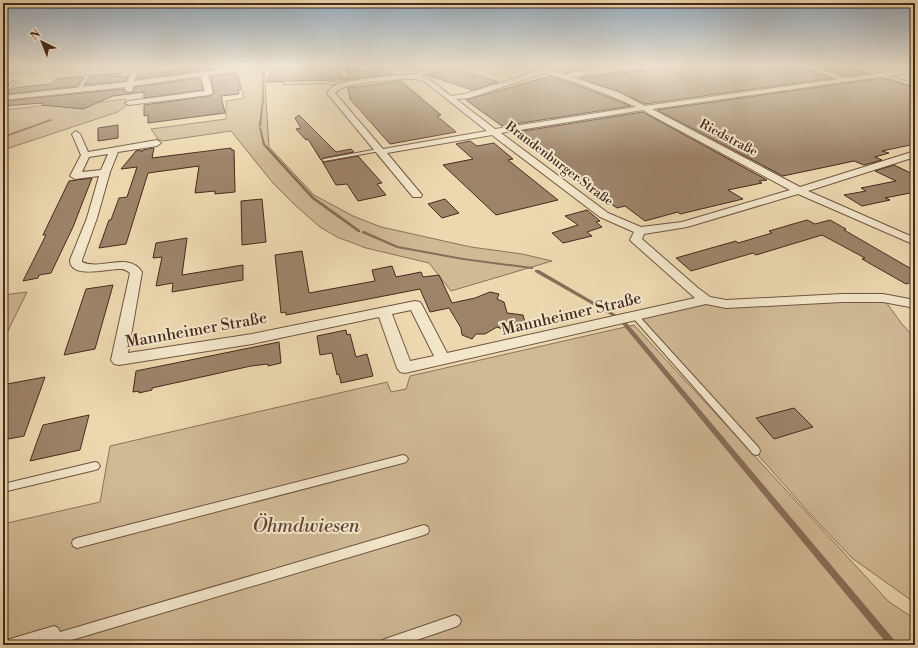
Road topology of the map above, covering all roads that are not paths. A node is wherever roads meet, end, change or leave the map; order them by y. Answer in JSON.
{"nodes":[{"id":1,"x":19,"y":96,"type":"edge"},
{"id":2,"x":129,"y":96,"type":"edge"},
{"id":3,"x":183,"y":96,"type":"edge"},
{"id":4,"x":334,"y":96,"type":"edge"},
{"id":5,"x":464,"y":96,"type":"edge"},
{"id":6,"x":619,"y":96,"type":"edge"},
{"id":7,"x":726,"y":96,"type":"edge"},
{"id":8,"x":3,"y":98,"type":"edge"},
{"id":9,"x":450,"y":98,"type":"joint"},
{"id":10,"x":129,"y":103,"type":"junction"},
{"id":11,"x":644,"y":108,"type":"junction"},
{"id":12,"x":130,"y":112,"type":"dead end"},
{"id":13,"x":494,"y":132,"type":"junction"},
{"id":14,"x":76,"y":134,"type":"dead end"},
{"id":15,"x":158,"y":143,"type":"dead end"},
{"id":16,"x":114,"y":150,"type":"junction"},
{"id":17,"x":379,"y":151,"type":"junction"},
{"id":18,"x":915,"y":154,"type":"edge"},
{"id":19,"x":85,"y":155,"type":"junction"},
{"id":20,"x":324,"y":160,"type":"dead end"},
{"id":21,"x":105,"y":172,"type":"junction"},
{"id":22,"x":799,"y":191,"type":"junction"},
{"id":23,"x":417,"y":195,"type":"dead end"},
{"id":24,"x":640,"y":231,"type":"junction"},
{"id":25,"x":915,"y":242,"type":"edge"},
{"id":26,"x":706,"y":300,"type":"junction"},
{"id":27,"x":915,"y":304,"type":"edge"},
{"id":28,"x":384,"y":312,"type":"junction"},
{"id":29,"x":636,"y":317,"type":"junction"},
{"id":30,"x":443,"y":359,"type":"junction"},
{"id":31,"x":756,"y":451,"type":"dead end"},
{"id":32,"x":404,"y":460,"type":"dead end"},
{"id":33,"x":95,"y":466,"type":"dead end"},
{"id":34,"x":3,"y":488,"type":"edge"},
{"id":35,"x":424,"y":530,"type":"dead end"},
{"id":36,"x":77,"y":543,"type":"dead end"},
{"id":37,"x":455,"y":621,"type":"dead end"},
{"id":38,"x":10,"y":645,"type":"edge"},
{"id":39,"x":385,"y":645,"type":"edge"}],
"edges":[{"from":1,"to":8,"type":"street"},
{"from":2,"to":10,"type":"street"},
{"from":3,"to":10,"type":"street"},
{"from":4,"to":17,"type":"street","name":"Brandenburger Straße"},
{"from":5,"to":9,"type":"street"},
{"from":6,"to":11,"type":"street","name":"Riedstraße"},
{"from":7,"to":11,"type":"street"},
{"from":9,"to":13,"type":"street","name":"Brandenburger Straße"},
{"from":10,"to":12,"type":"street"},
{"from":11,"to":13,"type":"street"},
{"from":11,"to":22,"type":"street","name":"Riedstraße"},
{"from":13,"to":17,"type":"street"},
{"from":13,"to":24,"type":"street","name":"Brandenburger Straße"},
{"from":14,"to":19,"type":"street"},
{"from":15,"to":16,"type":"street"},
{"from":16,"to":19,"type":"street"},
{"from":16,"to":21,"type":"street","name":"Mannheimer Straße"},
{"from":17,"to":20,"type":"lane"},
{"from":17,"to":23,"type":"street","name":"Brandenburger Straße"},
{"from":18,"to":22,"type":"street"},
{"from":19,"to":21,"type":"street"},
{"from":21,"to":28,"type":"street","name":"Mannheimer Straße"},
{"from":22,"to":24,"type":"street"},
{"from":22,"to":25,"type":"street","name":"Riedstraße"},
{"from":24,"to":26,"type":"street"},
{"from":26,"to":27,"type":"street"},
{"from":26,"to":29,"type":"street","name":"Mannheimer Straße"},
{"from":28,"to":30,"type":"street","name":"Mannheimer Straße"},
{"from":28,"to":30,"type":"street","name":"Mannheimer Straße"},
{"from":29,"to":30,"type":"street","name":"Mannheimer Straße"},
{"from":29,"to":31,"type":"lane"},
{"from":32,"to":36,"type":"lane"},
{"from":33,"to":34,"type":"lane"},
{"from":35,"to":38,"type":"lane"},
{"from":37,"to":39,"type":"lane"}]}
